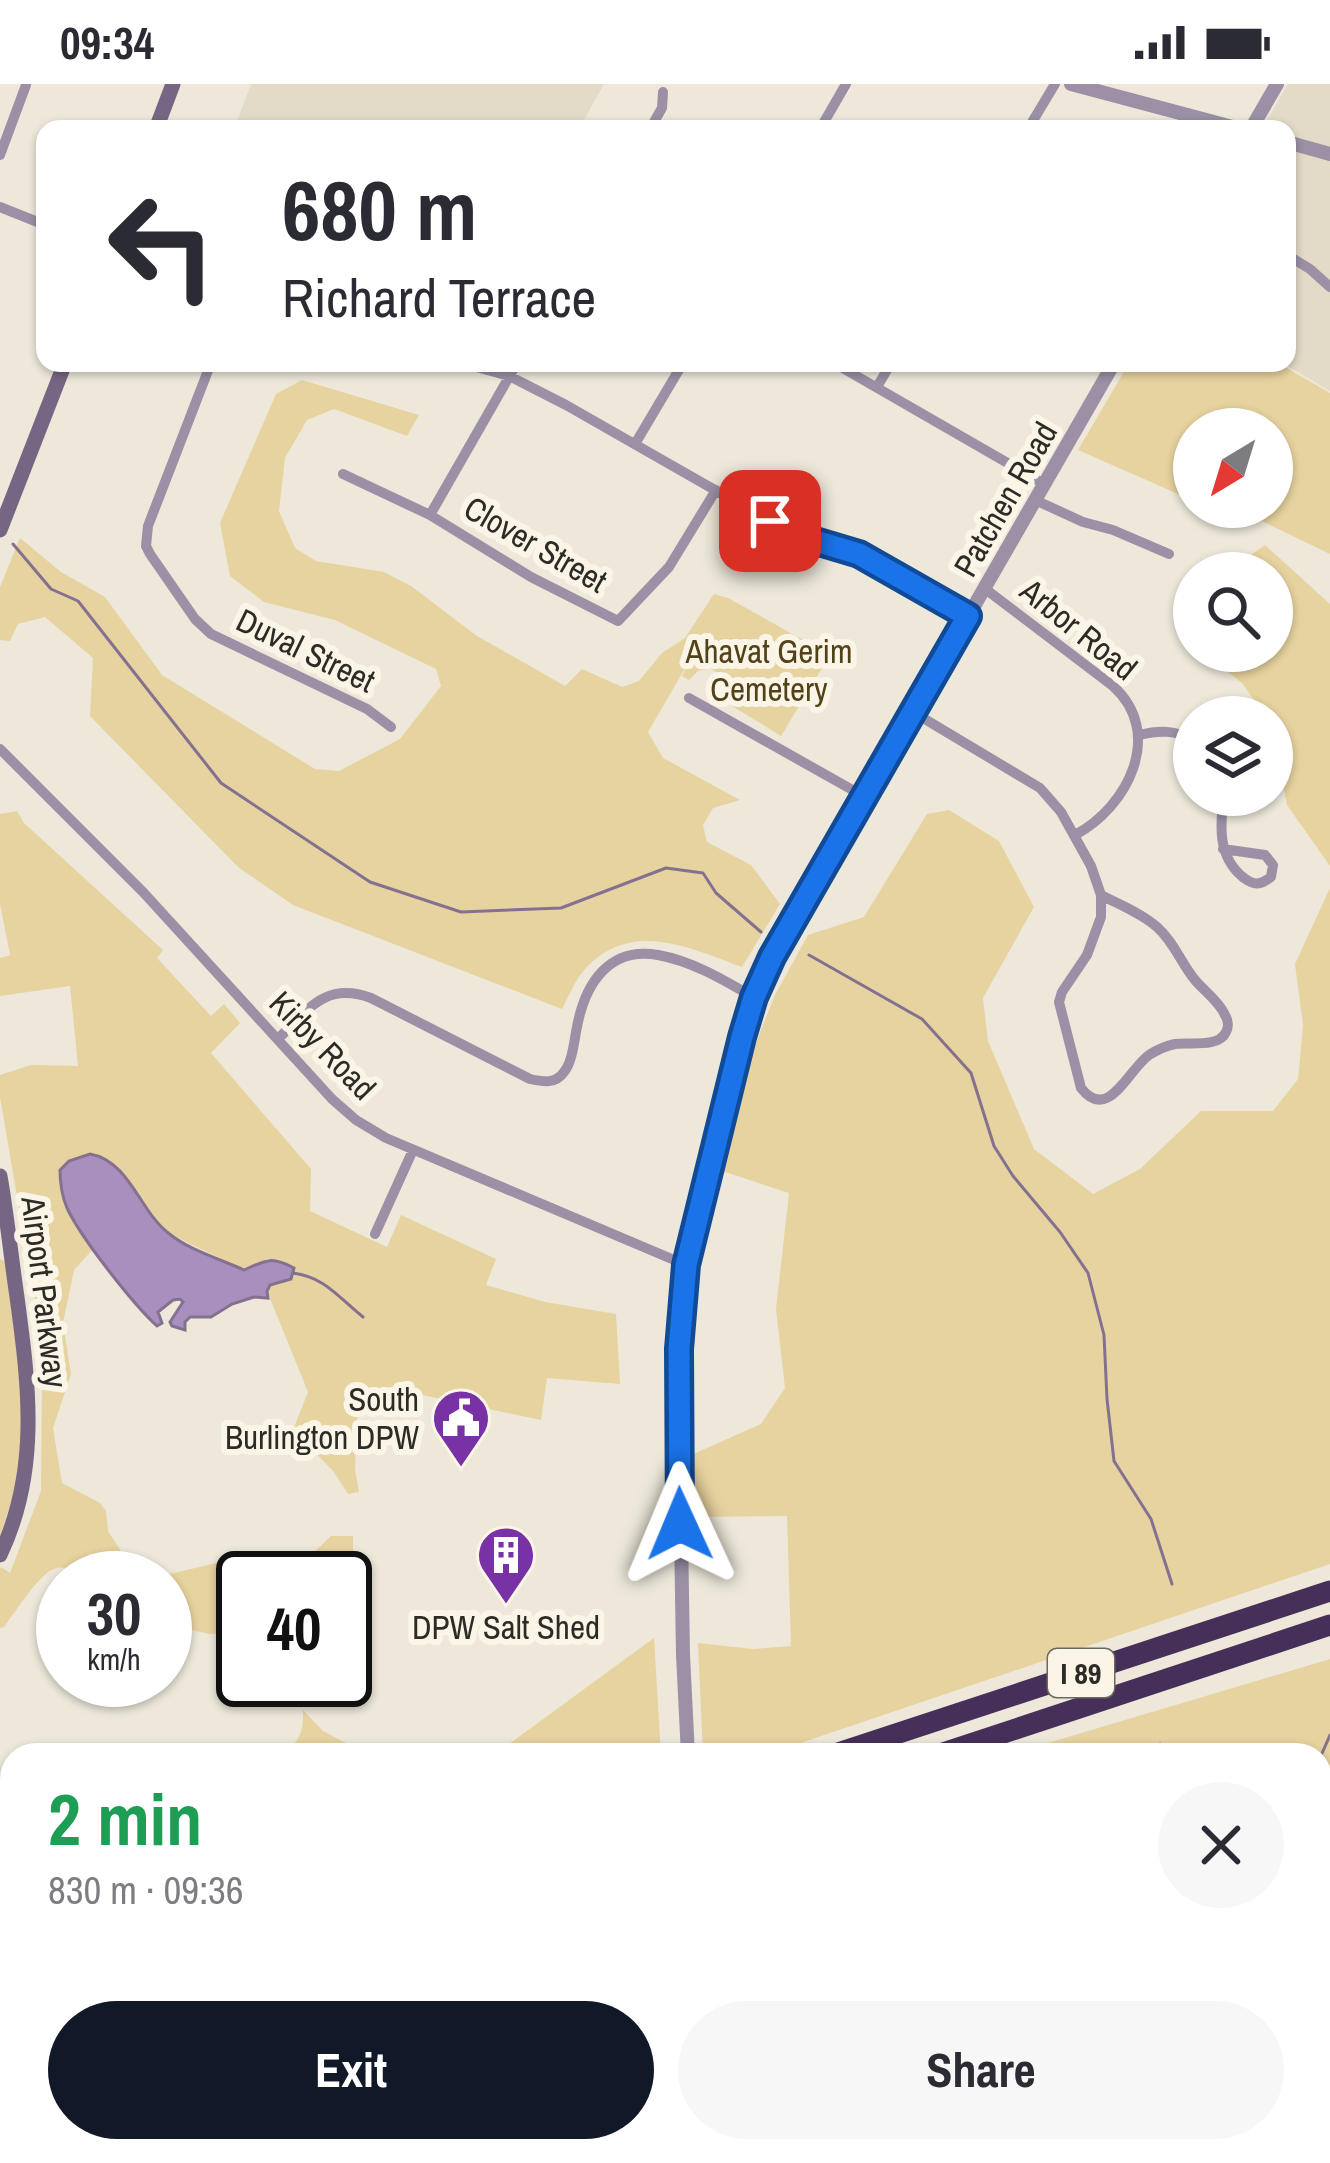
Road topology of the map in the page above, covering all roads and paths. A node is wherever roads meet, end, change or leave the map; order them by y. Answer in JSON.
{"nodes":[{"id":1,"x":173,"y":84,"type":"edge"},
{"id":2,"x":846,"y":84,"type":"edge"},
{"id":3,"x":1054,"y":84,"type":"edge"},
{"id":4,"x":1071,"y":84,"type":"edge"},
{"id":5,"x":1277,"y":84,"type":"edge"},
{"id":6,"x":26,"y":85,"type":"edge"},
{"id":7,"x":663,"y":92,"type":"dead end"},
{"id":8,"x":159,"y":120,"type":"edge"},
{"id":9,"x":655,"y":120,"type":"edge"},
{"id":10,"x":825,"y":120,"type":"edge"},
{"id":11,"x":1033,"y":120,"type":"edge"},
{"id":12,"x":1206,"y":120,"type":"edge"},
{"id":13,"x":1255,"y":120,"type":"edge"},
{"id":14,"x":1296,"y":145,"type":"edge"},
{"id":15,"x":1330,"y":154,"type":"edge"},
{"id":16,"x":0,"y":155,"type":"edge"},
{"id":17,"x":0,"y":207,"type":"edge"},
{"id":18,"x":36,"y":221,"type":"edge"},
{"id":19,"x":1296,"y":260,"type":"edge"},
{"id":20,"x":1330,"y":287,"type":"edge"},
{"id":21,"x":61,"y":372,"type":"edge"},
{"id":22,"x":208,"y":372,"type":"edge"},
{"id":23,"x":495,"y":372,"type":"edge"},
{"id":24,"x":511,"y":372,"type":"edge"},
{"id":25,"x":678,"y":372,"type":"edge"},
{"id":26,"x":850,"y":372,"type":"edge"},
{"id":27,"x":886,"y":372,"type":"edge"},
{"id":28,"x":1109,"y":372,"type":"edge"},
{"id":29,"x":509,"y":376,"type":"junction"},
{"id":30,"x":877,"y":387,"type":"junction"},
{"id":31,"x":635,"y":444,"type":"junction"},
{"id":32,"x":343,"y":474,"type":"dead end"},
{"id":33,"x":1044,"y":484,"type":"junction"},
{"id":34,"x":716,"y":490,"type":"junction"},
{"id":35,"x":1035,"y":500,"type":"junction"},
{"id":36,"x":430,"y":514,"type":"junction"},
{"id":37,"x":0,"y":530,"type":"edge"},
{"id":38,"x":1169,"y":554,"type":"dead end"},
{"id":39,"x":985,"y":588,"type":"junction"},
{"id":40,"x":968,"y":616,"type":"junction"},
{"id":41,"x":689,"y":698,"type":"dead end"},
{"id":42,"x":913,"y":712,"type":"junction"},
{"id":43,"x":391,"y":727,"type":"dead end"},
{"id":44,"x":1173,"y":731,"type":"edge"},
{"id":45,"x":1139,"y":735,"type":"junction"},
{"id":46,"x":0,"y":749,"type":"edge"},
{"id":47,"x":865,"y":797,"type":"junction"},
{"id":48,"x":1221,"y":816,"type":"edge"},
{"id":49,"x":1075,"y":835,"type":"junction"},
{"id":50,"x":1223,"y":849,"type":"junction"},
{"id":51,"x":1101,"y":895,"type":"junction"},
{"id":52,"x":754,"y":997,"type":"junction"},
{"id":53,"x":278,"y":1040,"type":"junction"},
{"id":54,"x":412,"y":1150,"type":"junction"},
{"id":55,"x":0,"y":1176,"type":"edge"},
{"id":56,"x":374,"y":1234,"type":"dead end"},
{"id":57,"x":686,"y":1265,"type":"junction"},
{"id":58,"x":0,"y":1555,"type":"edge"},
{"id":59,"x":1330,"y":1591,"type":"edge"},
{"id":60,"x":1330,"y":1625,"type":"edge"},
{"id":61,"x":686,"y":1743,"type":"edge"},
{"id":62,"x":868,"y":1743,"type":"edge"},
{"id":63,"x":973,"y":1743,"type":"edge"}],
"edges":[{"from":1,"to":8,"type":"main road"},
{"from":2,"to":10,"type":"street"},
{"from":3,"to":11,"type":"street"},
{"from":4,"to":12,"type":"street"},
{"from":5,"to":13,"type":"street"},
{"from":6,"to":16,"type":"street"},
{"from":7,"to":9,"type":"street"},
{"from":14,"to":15,"type":"street"},
{"from":17,"to":18,"type":"street"},
{"from":19,"to":20,"type":"street"},
{"from":21,"to":37,"type":"main road"},
{"from":22,"to":43,"type":"street","name":"Duval Street"},
{"from":23,"to":29,"type":"street"},
{"from":24,"to":29,"type":"street"},
{"from":25,"to":31,"type":"street"},
{"from":26,"to":30,"type":"street"},
{"from":27,"to":30,"type":"street"},
{"from":28,"to":33,"type":"street","name":"Patchen Road"},
{"from":29,"to":31,"type":"street"},
{"from":29,"to":36,"type":"street"},
{"from":30,"to":33,"type":"street"},
{"from":31,"to":34,"type":"street"},
{"from":32,"to":36,"type":"street","name":"Clover Street"},
{"from":33,"to":35,"type":"street","name":"Patchen Road"},
{"from":34,"to":36,"type":"street","name":"Clover Street"},
{"from":34,"to":40,"type":"street"},
{"from":35,"to":38,"type":"street"},
{"from":35,"to":39,"type":"street","name":"Patchen Road"},
{"from":39,"to":40,"type":"street","name":"Patchen Road"},
{"from":39,"to":45,"type":"street","name":"Arbor Road"},
{"from":40,"to":42,"type":"street","name":"Patchen Road"},
{"from":41,"to":47,"type":"street"},
{"from":42,"to":47,"type":"street","name":"Patchen Road"},
{"from":42,"to":49,"type":"street"},
{"from":44,"to":45,"type":"street"},
{"from":45,"to":49,"type":"street"},
{"from":46,"to":53,"type":"street","name":"Kirby Road"},
{"from":47,"to":52,"type":"street","name":"Patchen Road"},
{"from":48,"to":50,"type":"street"},
{"from":49,"to":51,"type":"street"},
{"from":50,"to":50,"type":"street"},
{"from":51,"to":51,"type":"street"},
{"from":52,"to":53,"type":"street"},
{"from":52,"to":57,"type":"street","name":"Patchen Road"},
{"from":53,"to":54,"type":"street","name":"Kirby Road"},
{"from":54,"to":56,"type":"street"},
{"from":54,"to":57,"type":"street","name":"Kirby Road"},
{"from":55,"to":58,"type":"main road","name":"Airport Parkway"},
{"from":57,"to":61,"type":"street","name":"Patchen Road"},
{"from":59,"to":62,"type":"highway","number":"I 89"},
{"from":60,"to":63,"type":"highway","number":"I 89"}]}
